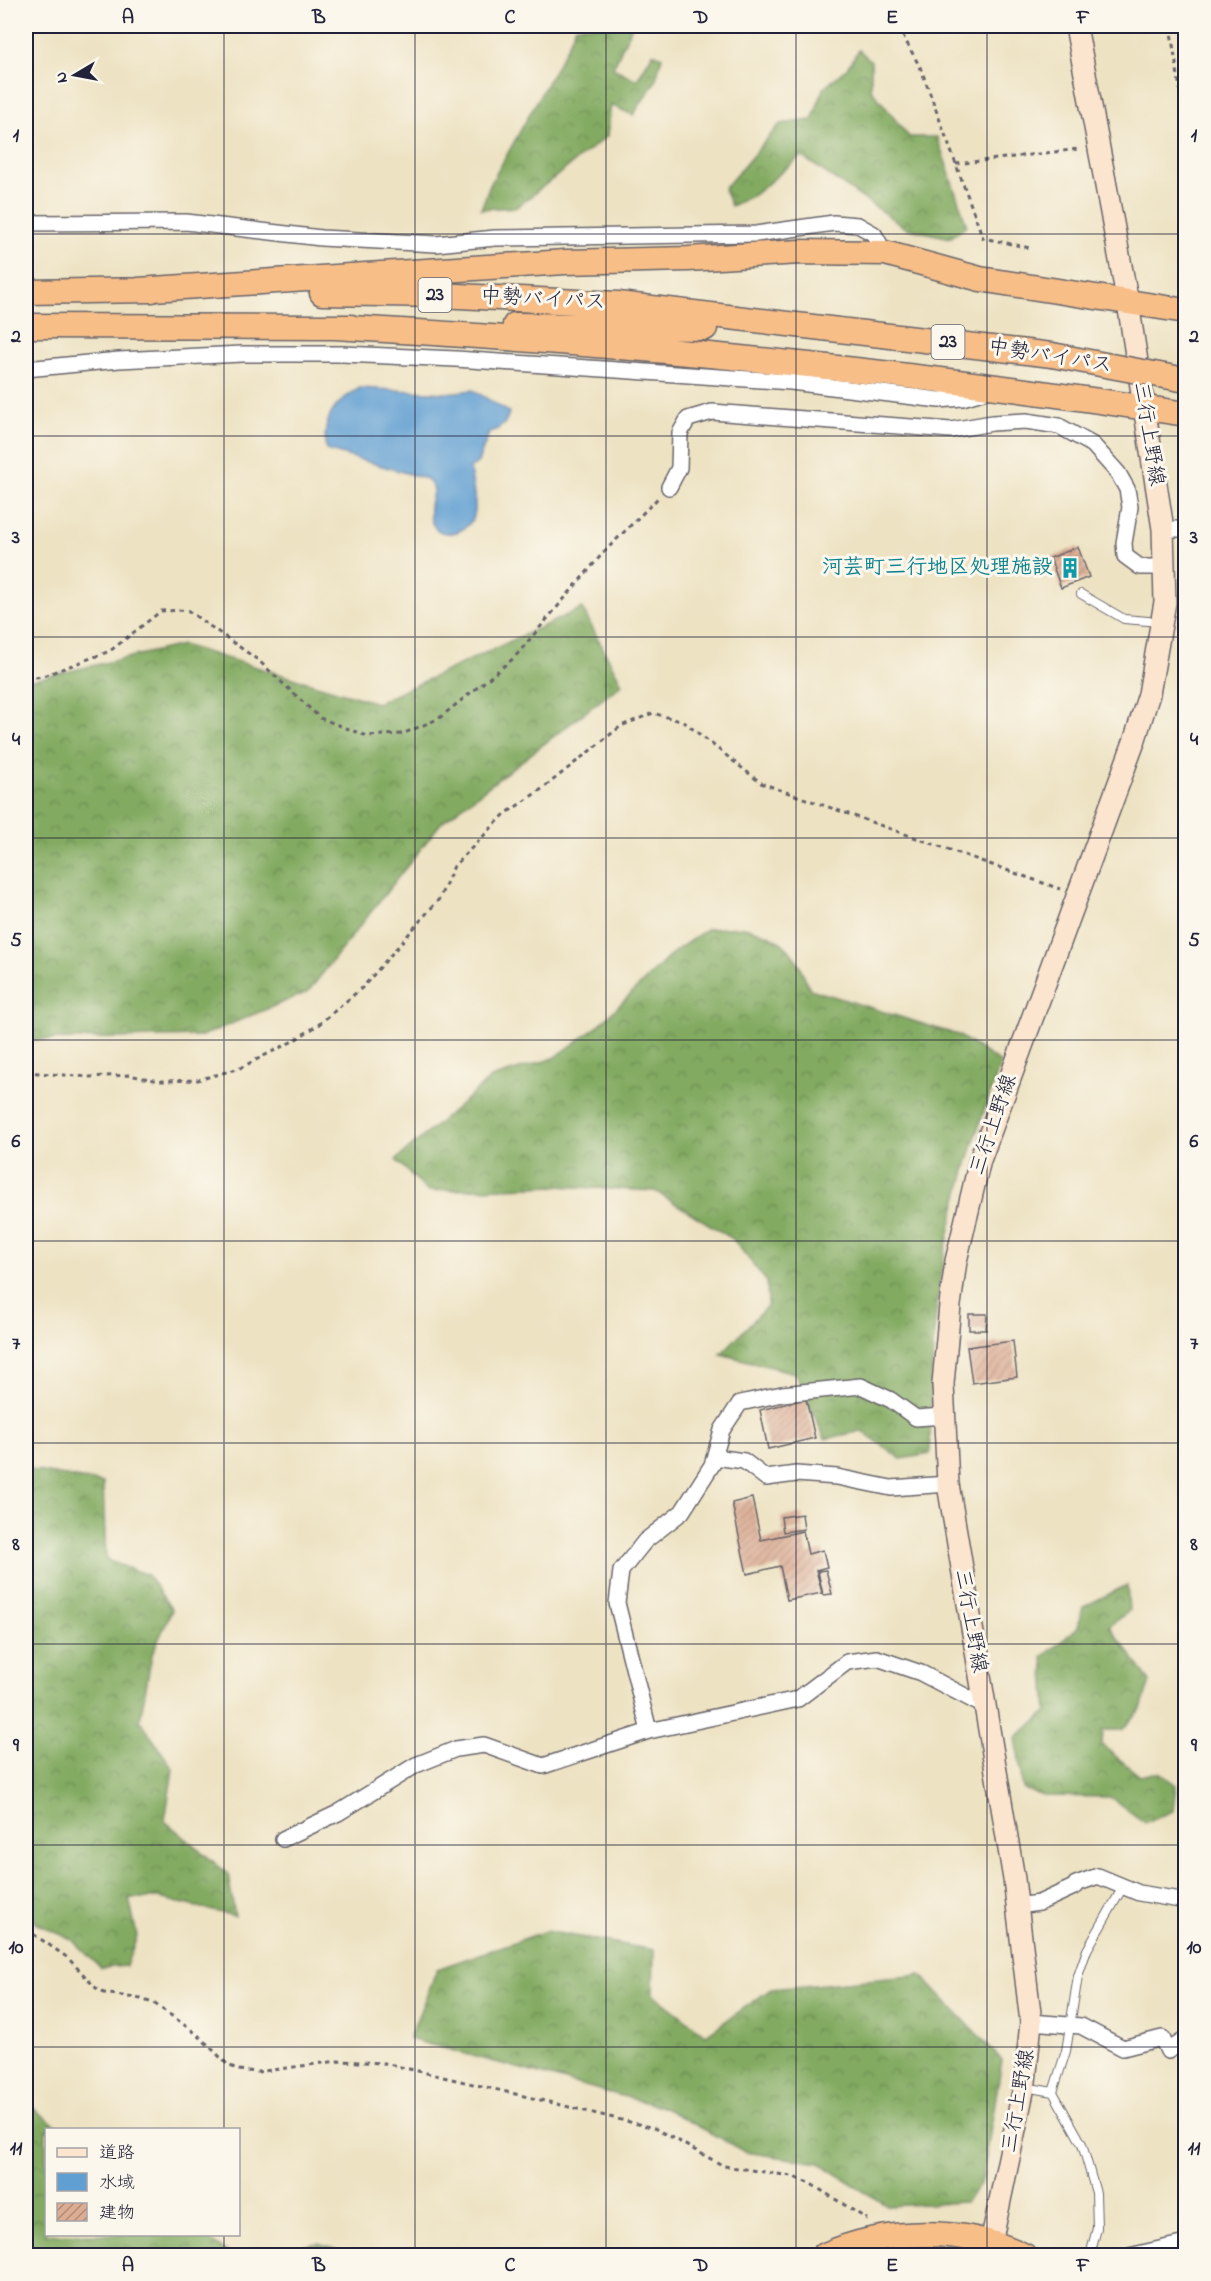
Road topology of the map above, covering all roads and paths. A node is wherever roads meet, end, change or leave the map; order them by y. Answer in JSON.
{"nodes":[{"id":1,"x":902,"y":26,"type":"edge"},
{"id":2,"x":1076,"y":26,"type":"edge"},
{"id":3,"x":1170,"y":26,"type":"edge"},
{"id":4,"x":1185,"y":126,"type":"edge"},
{"id":5,"x":1099,"y":147,"type":"junction"},
{"id":6,"x":956,"y":164,"type":"junction"},
{"id":7,"x":26,"y":223,"type":"edge"},
{"id":8,"x":1029,"y":248,"type":"dead end"},
{"id":9,"x":885,"y":253,"type":"junction"},
{"id":10,"x":138,"y":290,"type":"junction"},
{"id":11,"x":26,"y":292,"type":"edge"},
{"id":12,"x":1128,"y":303,"type":"junction"},
{"id":13,"x":1185,"y":311,"type":"edge"},
{"id":14,"x":26,"y":326,"type":"edge"},
{"id":15,"x":335,"y":327,"type":"junction"},
{"id":16,"x":843,"y":330,"type":"junction"},
{"id":17,"x":26,"y":369,"type":"edge"},
{"id":18,"x":1185,"y":380,"type":"edge"},
{"id":19,"x":997,"y":388,"type":"junction"},
{"id":20,"x":1144,"y":408,"type":"junction"},
{"id":21,"x":1185,"y":414,"type":"edge"},
{"id":22,"x":669,"y":487,"type":"joint"},
{"id":23,"x":1163,"y":529,"type":"junction"},
{"id":24,"x":1185,"y":529,"type":"edge"},
{"id":25,"x":1165,"y":567,"type":"junction"},
{"id":26,"x":1081,"y":594,"type":"dead end"},
{"id":27,"x":1162,"y":622,"type":"junction"},
{"id":28,"x":26,"y":678,"type":"edge"},
{"id":29,"x":1076,"y":894,"type":"junction"},
{"id":30,"x":26,"y":1072,"type":"edge"},
{"id":31,"x":943,"y":1416,"type":"junction"},
{"id":32,"x":715,"y":1457,"type":"junction"},
{"id":33,"x":948,"y":1484,"type":"junction"},
{"id":34,"x":984,"y":1706,"type":"junction"},
{"id":35,"x":649,"y":1731,"type":"junction"},
{"id":36,"x":283,"y":1839,"type":"dead end"},
{"id":37,"x":1123,"y":1887,"type":"junction"},
{"id":38,"x":1185,"y":1901,"type":"edge"},
{"id":39,"x":1017,"y":1906,"type":"junction"},
{"id":40,"x":26,"y":1929,"type":"edge"},
{"id":41,"x":1031,"y":2022,"type":"junction"},
{"id":42,"x":1072,"y":2024,"type":"junction"},
{"id":43,"x":1185,"y":2039,"type":"edge"},
{"id":44,"x":1036,"y":2089,"type":"dead end"},
{"id":45,"x":1053,"y":2092,"type":"junction"},
{"id":46,"x":886,"y":2237,"type":"junction"},
{"id":47,"x":991,"y":2243,"type":"junction"},
{"id":48,"x":1185,"y":2243,"type":"edge"},
{"id":49,"x":823,"y":2256,"type":"edge"},
{"id":50,"x":1025,"y":2256,"type":"edge"},
{"id":51,"x":1090,"y":2256,"type":"edge"},
{"id":52,"x":1129,"y":2256,"type":"edge"}],
"edges":[{"from":1,"to":6,"type":"path"},
{"from":2,"to":5,"type":"main road","name":"三行上野線"},
{"from":3,"to":4,"type":"path"},
{"from":5,"to":6,"type":"path"},
{"from":5,"to":12,"type":"main road","name":"三行上野線"},
{"from":6,"to":8,"type":"path"},
{"from":7,"to":9,"type":"street"},
{"from":9,"to":10,"type":"highway"},
{"from":9,"to":12,"type":"highway"},
{"from":10,"to":11,"type":"highway","name":"中勢バイパス","number":"23"},
{"from":10,"to":16,"type":"highway","name":"中勢バイパス","number":"23"},
{"from":12,"to":13,"type":"highway"},
{"from":12,"to":20,"type":"main road","name":"三行上野線"},
{"from":14,"to":15,"type":"highway","name":"中勢バイパス","number":"23"},
{"from":15,"to":16,"type":"highway","name":"中勢バイパス","number":"23"},
{"from":15,"to":19,"type":"highway"},
{"from":16,"to":18,"type":"highway","name":"中勢バイパス","number":"23","bridge":true},
{"from":17,"to":19,"type":"street"},
{"from":19,"to":20,"type":"highway"},
{"from":20,"to":21,"type":"highway"},
{"from":20,"to":23,"type":"main road","name":"三行上野線"},
{"from":22,"to":25,"type":"street"},
{"from":22,"to":28,"type":"path"},
{"from":23,"to":24,"type":"street"},
{"from":23,"to":25,"type":"main road","name":"三行上野線"},
{"from":25,"to":27,"type":"main road","name":"三行上野線"},
{"from":26,"to":27,"type":"lane"},
{"from":27,"to":29,"type":"main road","name":"三行上野線"},
{"from":29,"to":30,"type":"path"},
{"from":29,"to":31,"type":"main road","name":"三行上野線"},
{"from":31,"to":32,"type":"street"},
{"from":31,"to":33,"type":"main road","name":"三行上野線"},
{"from":32,"to":33,"type":"street"},
{"from":32,"to":35,"type":"street"},
{"from":33,"to":34,"type":"main road","name":"三行上野線"},
{"from":34,"to":35,"type":"street"},
{"from":34,"to":39,"type":"main road","name":"三行上野線"},
{"from":35,"to":36,"type":"street"},
{"from":37,"to":38,"type":"street"},
{"from":37,"to":39,"type":"street"},
{"from":37,"to":42,"type":"lane"},
{"from":39,"to":41,"type":"main road","name":"三行上野線"},
{"from":40,"to":46,"type":"path"},
{"from":41,"to":42,"type":"street"},
{"from":41,"to":47,"type":"main road","name":"三行上野線"},
{"from":42,"to":43,"type":"street"},
{"from":42,"to":45,"type":"lane"},
{"from":44,"to":45,"type":"lane"},
{"from":45,"to":51,"type":"lane"},
{"from":46,"to":47,"type":"highway"},
{"from":46,"to":49,"type":"highway"},
{"from":47,"to":50,"type":"highway"},
{"from":48,"to":52,"type":"street"}]}
